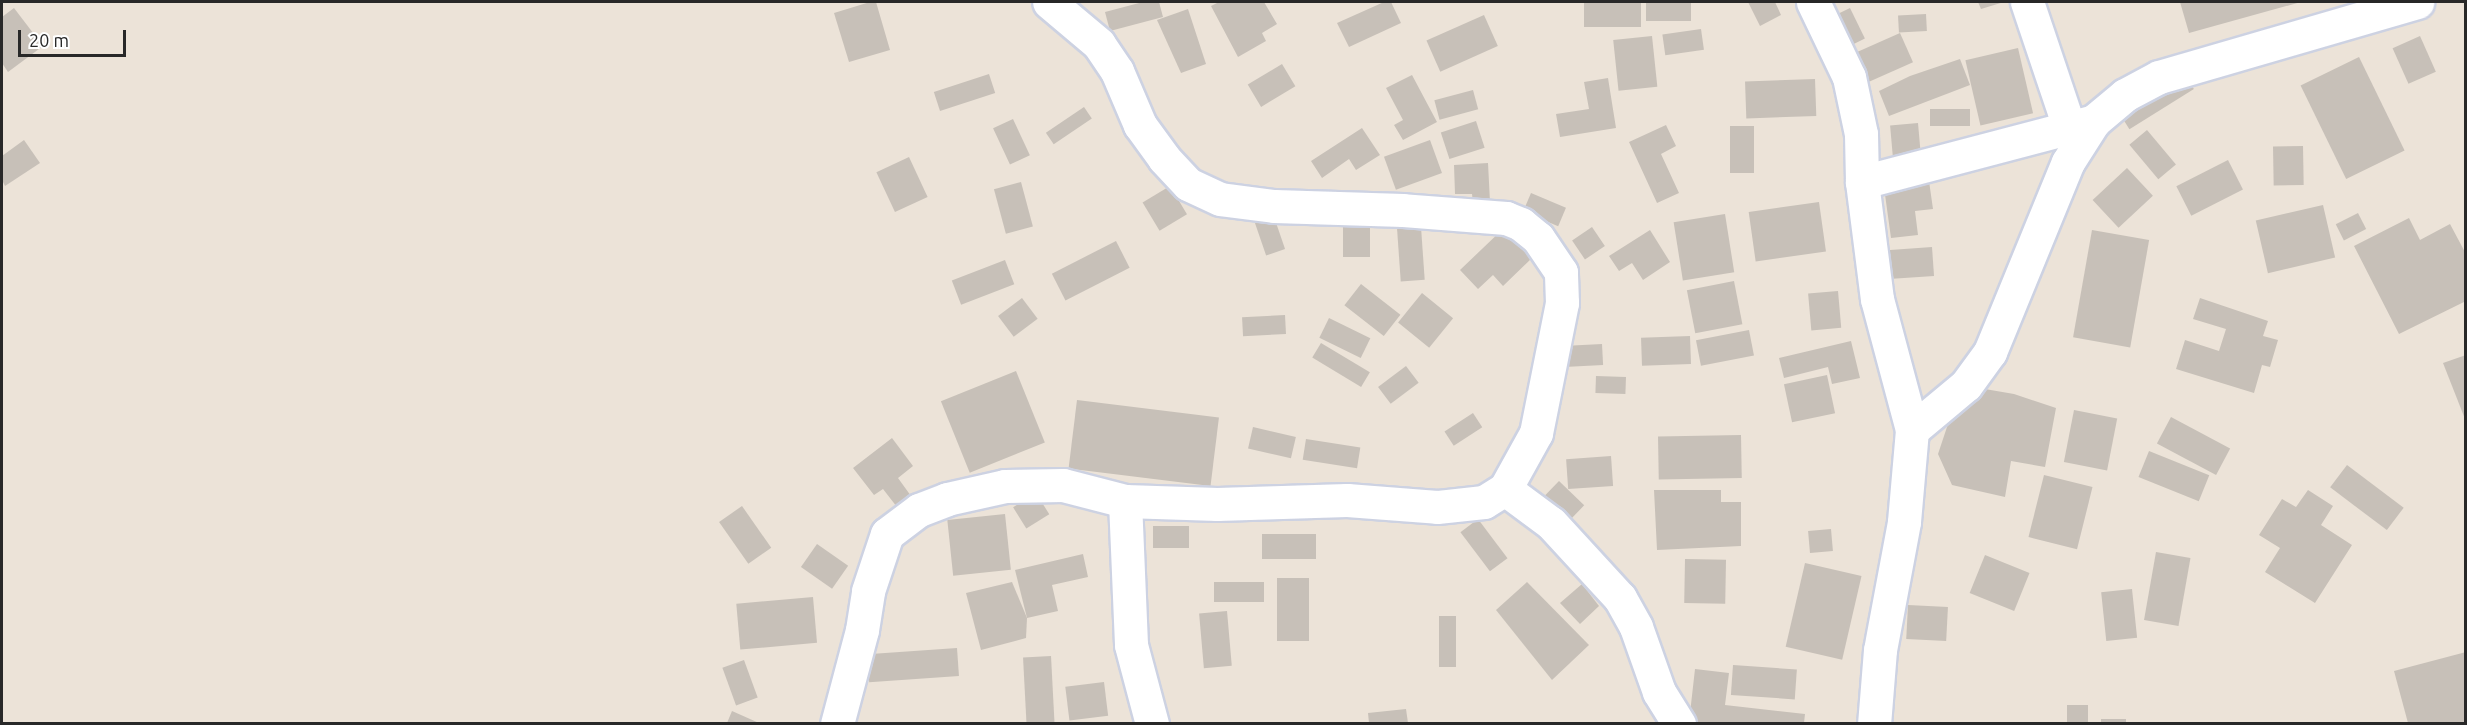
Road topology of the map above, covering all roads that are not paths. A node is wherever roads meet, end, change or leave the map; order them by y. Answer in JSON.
{"nodes":[{"id":1,"x":1049,"y":2,"type":"edge"},
{"id":2,"x":1813,"y":2,"type":"edge"},
{"id":3,"x":2027,"y":2,"type":"edge"},
{"id":4,"x":2416,"y":2,"type":"edge"},
{"id":5,"x":2081,"y":124,"type":"junction"},
{"id":6,"x":1862,"y":182,"type":"junction"},
{"id":7,"x":1911,"y":430,"type":"junction"},
{"id":8,"x":1505,"y":489,"type":"junction"},
{"id":9,"x":1125,"y":501,"type":"junction"},
{"id":10,"x":1869,"y":720,"type":"edge"},
{"id":11,"x":837,"y":723,"type":"edge"},
{"id":12,"x":1152,"y":723,"type":"edge"},
{"id":13,"x":1679,"y":723,"type":"edge"}],
"edges":[{"from":1,"to":8,"type":"street"},
{"from":2,"to":6,"type":"street"},
{"from":3,"to":5,"type":"street"},
{"from":4,"to":5,"type":"street"},
{"from":5,"to":6,"type":"street"},
{"from":5,"to":7,"type":"street"},
{"from":6,"to":7,"type":"street"},
{"from":7,"to":10,"type":"street"},
{"from":8,"to":9,"type":"street"},
{"from":8,"to":13,"type":"street"},
{"from":9,"to":11,"type":"street"},
{"from":9,"to":12,"type":"street"}]}
